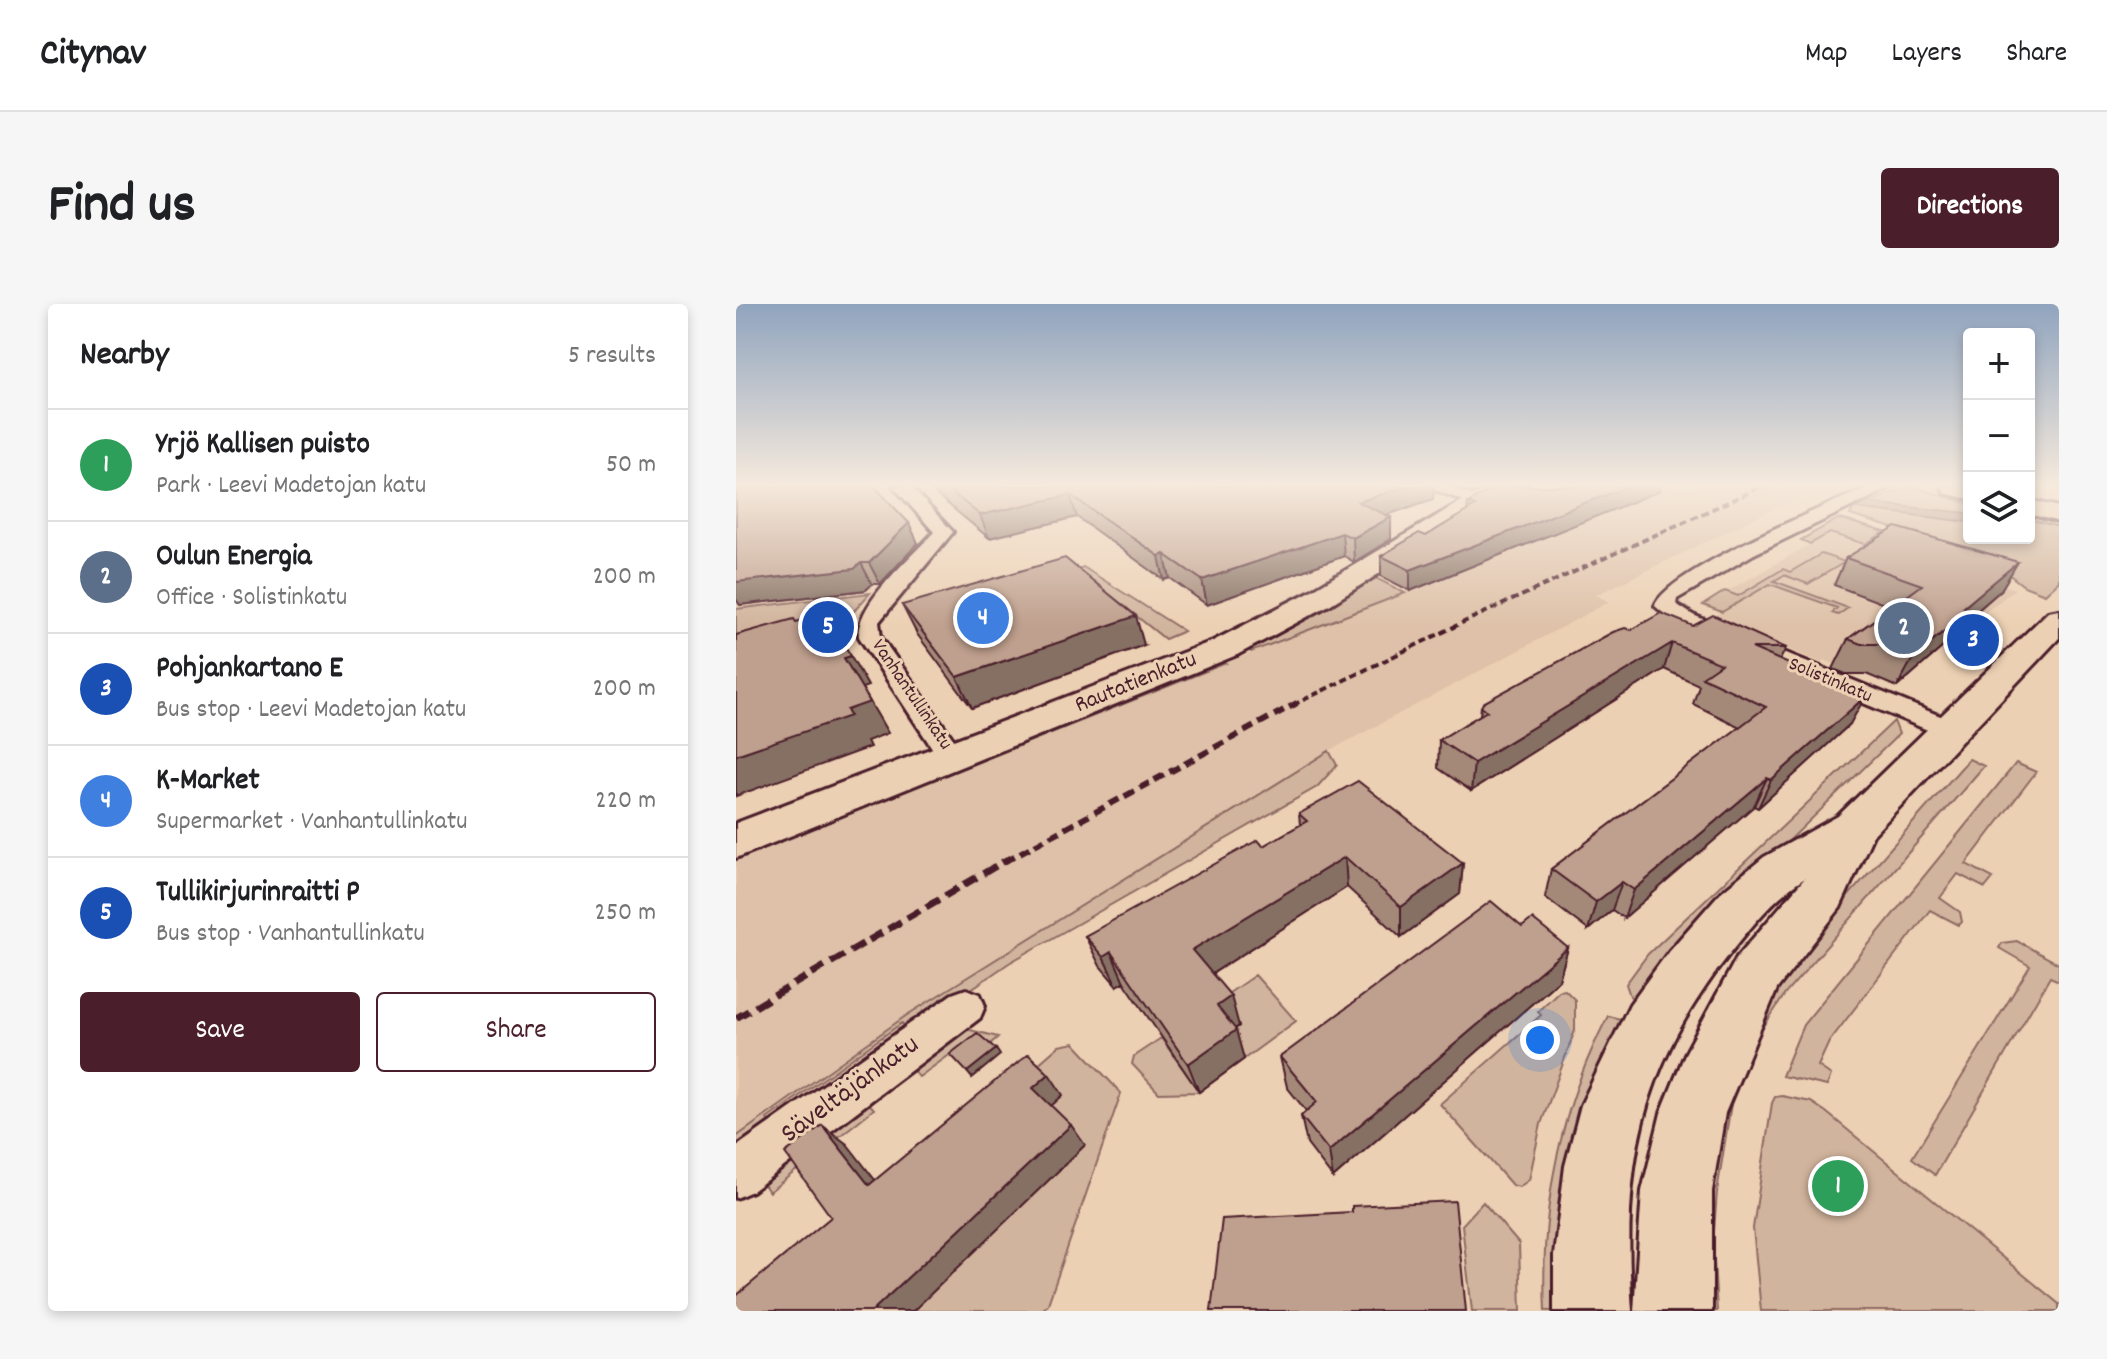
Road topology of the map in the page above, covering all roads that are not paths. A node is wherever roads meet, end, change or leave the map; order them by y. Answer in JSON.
{"nodes":[{"id":1,"x":943,"y":533,"type":"edge"},
{"id":2,"x":1417,"y":533,"type":"edge"},
{"id":3,"x":1784,"y":533,"type":"edge"},
{"id":4,"x":2059,"y":619,"type":"edge"},
{"id":5,"x":1951,"y":730,"type":"junction"},
{"id":6,"x":947,"y":749,"type":"junction"},
{"id":7,"x":736,"y":819,"type":"edge"},
{"id":8,"x":1854,"y":827,"type":"junction"},
{"id":9,"x":736,"y":841,"type":"edge"},
{"id":10,"x":966,"y":1006,"type":"dead end"},
{"id":11,"x":736,"y":1175,"type":"edge"},
{"id":12,"x":1593,"y":1311,"type":"edge"},
{"id":13,"x":1673,"y":1311,"type":"edge"}],
"edges":[{"from":1,"to":6,"type":"street","name":"Vanhantullinkatu"},
{"from":2,"to":6,"type":"street","name":"Rautatienkatu"},
{"from":3,"to":5,"type":"street","name":"Solistinkatu"},
{"from":4,"to":5,"type":"street"},
{"from":5,"to":8,"type":"street"},
{"from":6,"to":7,"type":"street","name":"Rautatienkatu"},
{"from":6,"to":9,"type":"street","name":"Rautatienkatu"},
{"from":8,"to":12,"type":"street"},
{"from":8,"to":13,"type":"street"},
{"from":10,"to":11,"type":"street","name":"Säveltäjänkatu"}]}
